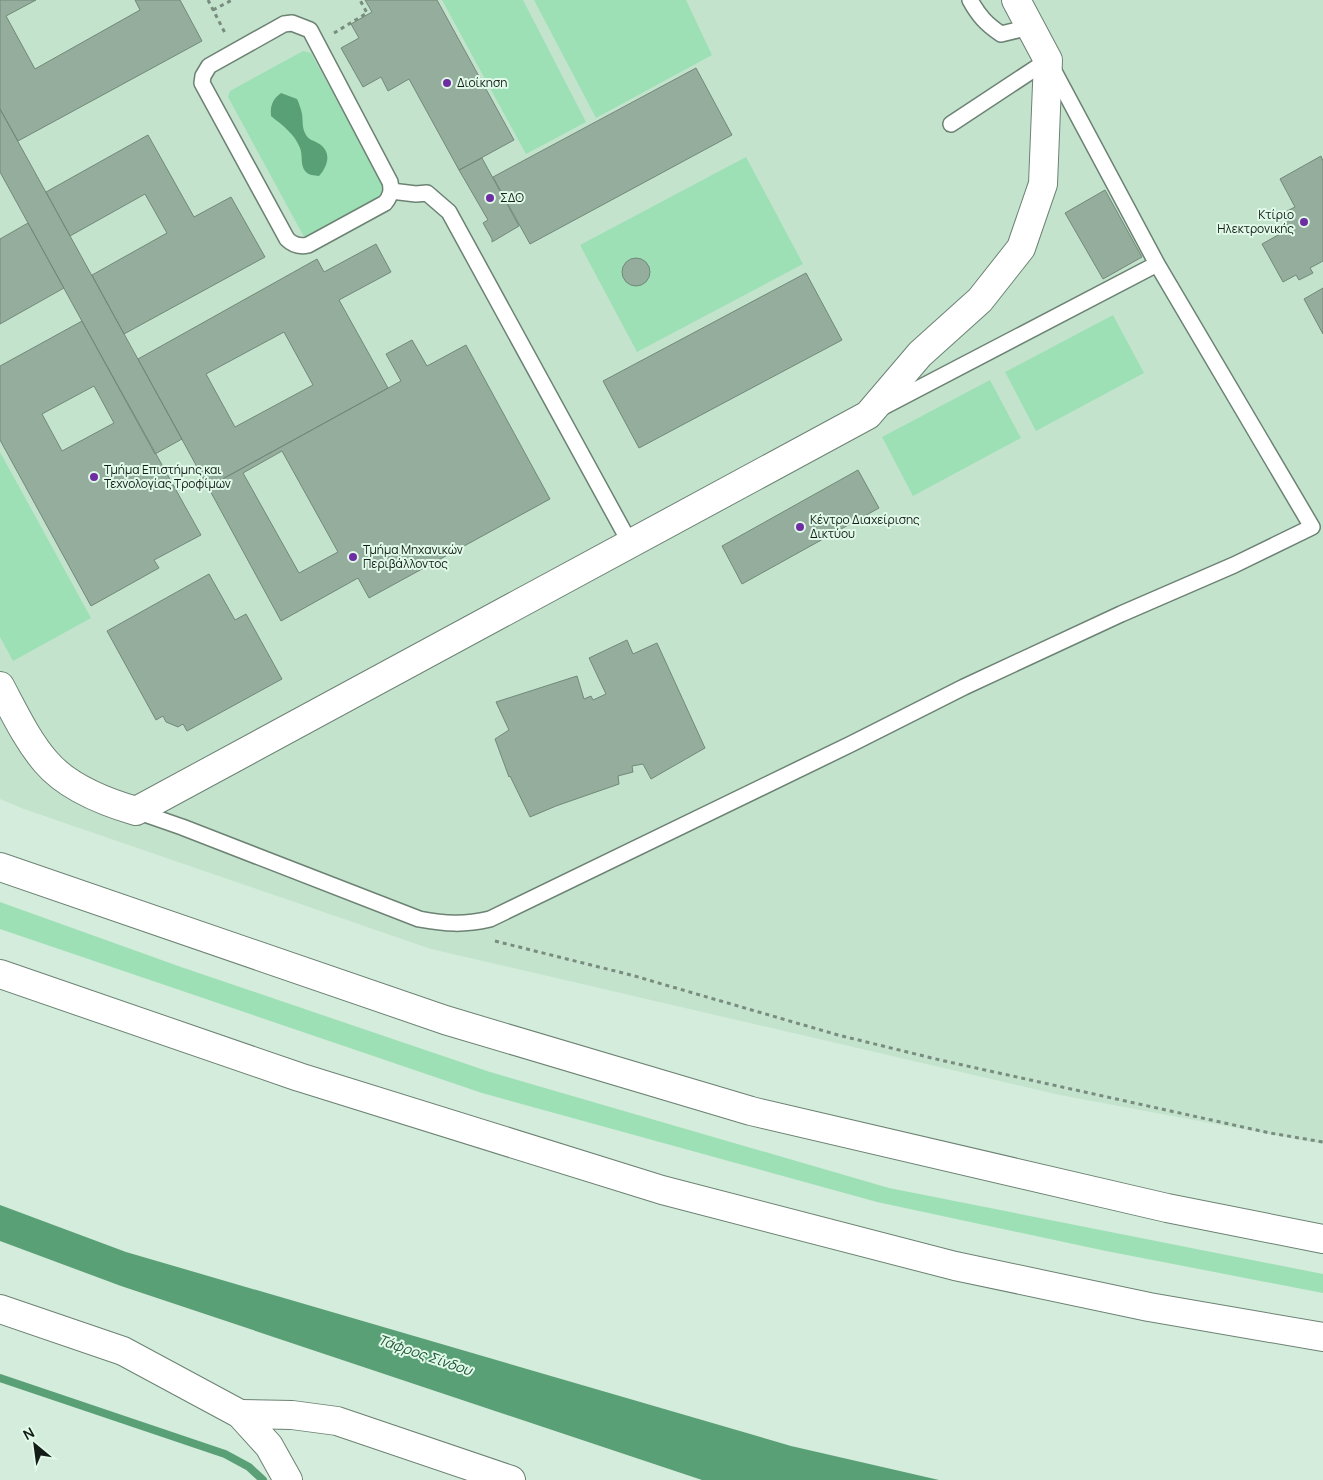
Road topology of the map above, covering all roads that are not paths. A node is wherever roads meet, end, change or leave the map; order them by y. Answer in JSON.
{"nodes":[{"id":1,"x":970,"y":0,"type":"edge"},
{"id":2,"x":1016,"y":0,"type":"edge"},
{"id":3,"x":1030,"y":27,"type":"junction"},
{"id":4,"x":1048,"y":60,"type":"junction"},
{"id":5,"x":951,"y":124,"type":"dead end"},
{"id":6,"x":391,"y":191,"type":"junction"},
{"id":7,"x":1157,"y":264,"type":"junction"},
{"id":8,"x":868,"y":415,"type":"junction"},
{"id":9,"x":630,"y":543,"type":"junction"},
{"id":10,"x":0,"y":686,"type":"edge"},
{"id":11,"x":136,"y":811,"type":"junction"},
{"id":12,"x":0,"y":868,"type":"edge"},
{"id":13,"x":0,"y":974,"type":"edge"},
{"id":14,"x":1323,"y":1240,"type":"edge"},
{"id":15,"x":0,"y":1309,"type":"edge"},
{"id":16,"x":1323,"y":1337,"type":"edge"},
{"id":17,"x":240,"y":1414,"type":"junction"},
{"id":18,"x":288,"y":1480,"type":"edge"},
{"id":19,"x":511,"y":1480,"type":"edge"}],
"edges":[{"from":1,"to":3,"type":"lane"},
{"from":2,"to":3,"type":"main road"},
{"from":3,"to":4,"type":"main road"},
{"from":4,"to":5,"type":"lane"},
{"from":4,"to":7,"type":"lane"},
{"from":4,"to":8,"type":"main road"},
{"from":6,"to":6,"type":"lane"},
{"from":6,"to":9,"type":"lane"},
{"from":7,"to":8,"type":"lane"},
{"from":7,"to":11,"type":"lane"},
{"from":8,"to":9,"type":"main road"},
{"from":9,"to":11,"type":"main road"},
{"from":10,"to":11,"type":"main road"},
{"from":12,"to":14,"type":"main road"},
{"from":13,"to":16,"type":"main road"},
{"from":15,"to":17,"type":"main road"},
{"from":17,"to":18,"type":"main road"},
{"from":17,"to":19,"type":"main road"}]}
